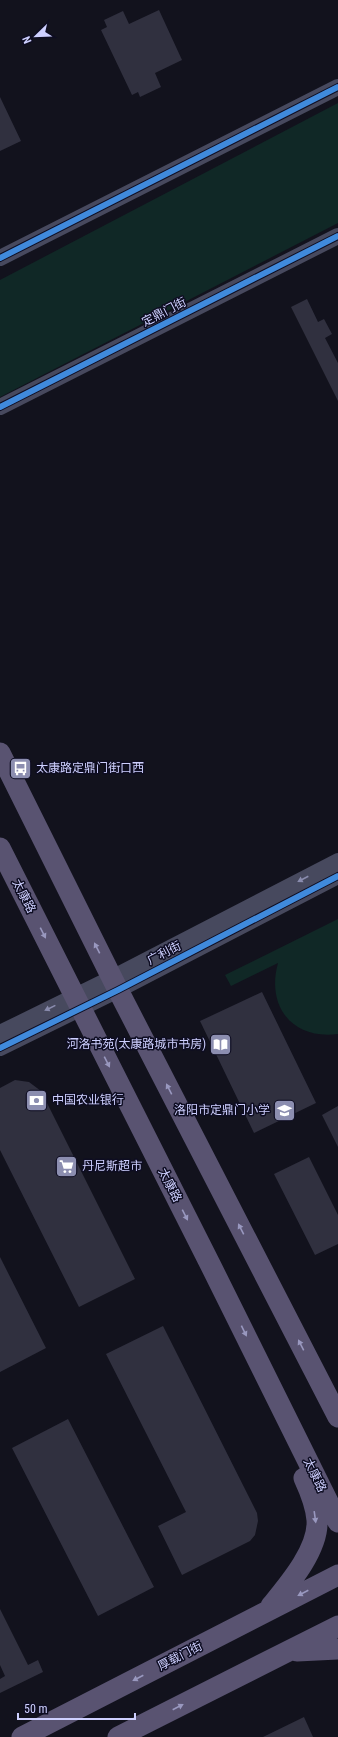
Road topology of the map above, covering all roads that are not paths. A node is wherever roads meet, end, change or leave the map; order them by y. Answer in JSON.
{"nodes":[{"id":1,"x":338,"y":87,"type":"edge"},
{"id":2,"x":338,"y":236,"type":"edge"},
{"id":3,"x":0,"y":258,"type":"edge"},
{"id":4,"x":0,"y":407,"type":"edge"},
{"id":5,"x":0,"y":753,"type":"edge"},
{"id":6,"x":0,"y":848,"type":"edge"},
{"id":7,"x":338,"y":861,"type":"edge"},
{"id":8,"x":338,"y":876,"type":"edge"},
{"id":9,"x":115,"y":984,"type":"junction"},
{"id":10,"x":77,"y":1003,"type":"junction"},
{"id":11,"x":0,"y":1033,"type":"edge"},
{"id":12,"x":0,"y":1048,"type":"edge"},
{"id":13,"x":312,"y":1366,"type":"junction"},
{"id":14,"x":338,"y":1387,"type":"edge"},
{"id":15,"x":272,"y":1389,"type":"junction"},
{"id":16,"x":338,"y":1417,"type":"edge"},
{"id":17,"x":338,"y":1522,"type":"edge"},
{"id":18,"x":338,"y":1576,"type":"edge"},
{"id":19,"x":266,"y":1612,"type":"junction"},
{"id":20,"x":338,"y":1626,"type":"edge"},
{"id":21,"x":338,"y":1648,"type":"edge"},
{"id":22,"x":285,"y":1653,"type":"junction"},
{"id":23,"x":22,"y":1737,"type":"edge"},
{"id":24,"x":118,"y":1737,"type":"edge"}],
"edges":[{"from":1,"to":3,"type":"street"},
{"from":2,"to":4,"type":"street","name":"定鼎门街"},
{"from":9,"to":5,"type":"main road","one_way":true},
{"from":6,"to":10,"type":"main road","name":"太康路","one_way":true},
{"from":7,"to":9,"type":"street","name":"广利街","one_way":true},
{"from":8,"to":9,"type":"street","name":"广利街"},
{"from":9,"to":10,"type":"street","name":"广利街"},
{"from":13,"to":9,"type":"main road","one_way":true},
{"from":10,"to":11,"type":"street","name":"广利街","one_way":true},
{"from":10,"to":12,"type":"street","name":"广利街"},
{"from":10,"to":15,"type":"main road","name":"太康路","one_way":true},
{"from":13,"to":14,"type":"main road"},
{"from":13,"to":16,"type":"main road"},
{"from":15,"to":17,"type":"main road","name":"太康路"},
{"from":15,"to":19,"type":"main road","one_way":true},
{"from":18,"to":19,"type":"main road","name":"厚载门街","one_way":true},
{"from":19,"to":23,"type":"main road","name":"厚载门街","one_way":true},
{"from":20,"to":22,"type":"main road"},
{"from":21,"to":22,"type":"main road"},
{"from":24,"to":22,"type":"main road","one_way":true}]}
